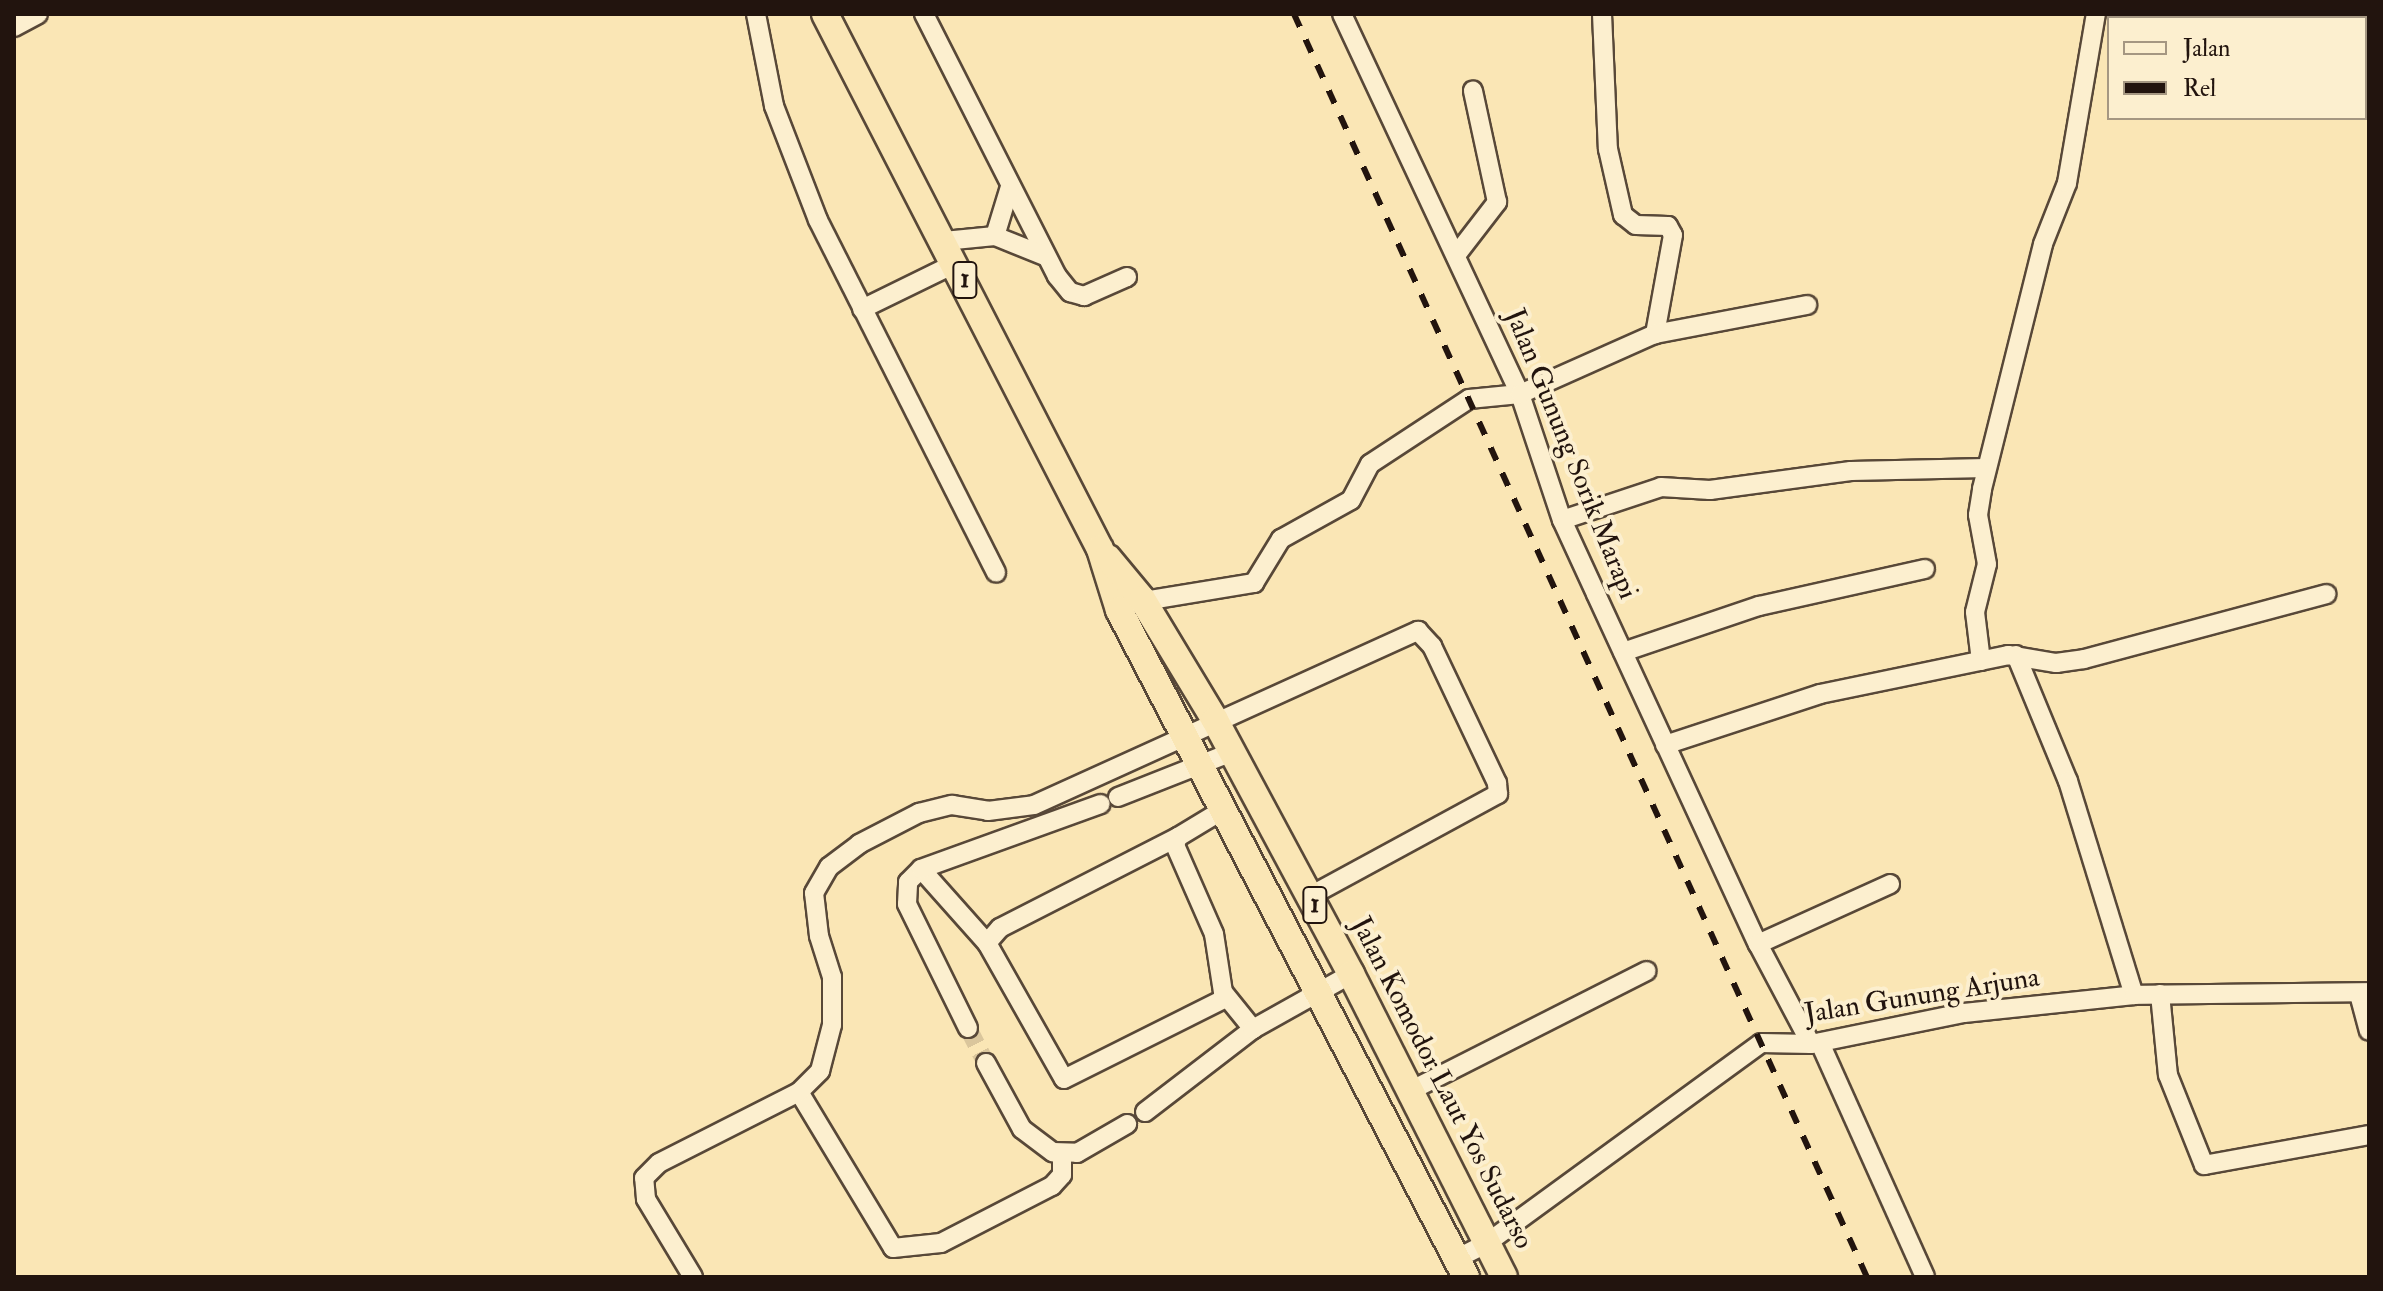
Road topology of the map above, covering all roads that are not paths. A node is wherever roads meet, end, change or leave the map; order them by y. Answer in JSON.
{"nodes":[{"id":1,"x":38,"y":14,"type":"edge"},
{"id":2,"x":756,"y":14,"type":"edge"},
{"id":3,"x":825,"y":14,"type":"edge"},
{"id":4,"x":924,"y":14,"type":"edge"},
{"id":5,"x":1342,"y":14,"type":"edge"},
{"id":6,"x":1602,"y":14,"type":"edge"},
{"id":7,"x":2096,"y":14,"type":"edge"},
{"id":8,"x":14,"y":27,"type":"edge"},
{"id":9,"x":1473,"y":91,"type":"dead end"},
{"id":10,"x":1010,"y":187,"type":"junction"},
{"id":11,"x":995,"y":236,"type":"junction"},
{"id":12,"x":950,"y":252,"type":"junction"},
{"id":13,"x":1457,"y":254,"type":"junction"},
{"id":14,"x":1045,"y":256,"type":"junction"},
{"id":15,"x":1127,"y":277,"type":"dead end"},
{"id":16,"x":1807,"y":305,"type":"dead end"},
{"id":17,"x":862,"y":309,"type":"junction"},
{"id":18,"x":1655,"y":334,"type":"junction"},
{"id":19,"x":1520,"y":394,"type":"junction"},
{"id":20,"x":1986,"y":468,"type":"junction"},
{"id":21,"x":1562,"y":520,"type":"junction"},
{"id":22,"x":1925,"y":569,"type":"dead end"},
{"id":23,"x":996,"y":573,"type":"dead end"},
{"id":24,"x":2326,"y":594,"type":"dead end"},
{"id":25,"x":1130,"y":604,"type":"junction"},
{"id":26,"x":1623,"y":652,"type":"junction"},
{"id":27,"x":2016,"y":655,"type":"junction"},
{"id":28,"x":1981,"y":661,"type":"junction"},
{"id":29,"x":1215,"y":720,"type":"junction"},
{"id":30,"x":1187,"y":735,"type":"junction"},
{"id":31,"x":1665,"y":745,"type":"junction"},
{"id":32,"x":1232,"y":752,"type":"junction"},
{"id":33,"x":1203,"y":766,"type":"junction"},
{"id":34,"x":1226,"y":808,"type":"junction"},
{"id":35,"x":1178,"y":837,"type":"junction"},
{"id":36,"x":921,"y":869,"type":"junction"},
{"id":37,"x":1890,"y":884,"type":"dead end"},
{"id":38,"x":1310,"y":896,"type":"junction"},
{"id":39,"x":987,"y":943,"type":"junction"},
{"id":40,"x":1758,"y":944,"type":"junction"},
{"id":41,"x":1647,"y":971,"type":"dead end"},
{"id":42,"x":1351,"y":974,"type":"junction"},
{"id":43,"x":1313,"y":992,"type":"junction"},
{"id":44,"x":2364,"y":993,"type":"edge"},
{"id":45,"x":2160,"y":994,"type":"junction"},
{"id":46,"x":2134,"y":995,"type":"junction"},
{"id":47,"x":1226,"y":998,"type":"junction"},
{"id":48,"x":968,"y":1028,"type":"tunnel mouth"},
{"id":49,"x":1253,"y":1029,"type":"junction"},
{"id":50,"x":2369,"y":1031,"type":"edge"},
{"id":51,"x":1816,"y":1044,"type":"junction"},
{"id":52,"x":986,"y":1063,"type":"tunnel mouth"},
{"id":53,"x":1412,"y":1090,"type":"junction"},
{"id":54,"x":799,"y":1092,"type":"junction"},
{"id":55,"x":1145,"y":1112,"type":"dead end"},
{"id":56,"x":1127,"y":1124,"type":"dead end"},
{"id":57,"x":2369,"y":1135,"type":"edge"},
{"id":58,"x":1062,"y":1155,"type":"junction"},
{"id":59,"x":1487,"y":1243,"type":"junction"},
{"id":60,"x":1461,"y":1268,"type":"edge"},
{"id":61,"x":693,"y":1277,"type":"edge"},
{"id":62,"x":1504,"y":1277,"type":"edge"},
{"id":63,"x":1925,"y":1277,"type":"edge"}],
"edges":[{"from":1,"to":8,"type":"street"},
{"from":2,"to":17,"type":"street"},
{"from":3,"to":12,"type":"highway","name":"Jalan Komodor Laut Yos Sudarso","number":"1"},
{"from":4,"to":10,"type":"street"},
{"from":5,"to":13,"type":"street","name":"Jalan Gunung Sorik Marapi"},
{"from":6,"to":18,"type":"street"},
{"from":7,"to":20,"type":"street"},
{"from":9,"to":13,"type":"street"},
{"from":10,"to":11,"type":"street"},
{"from":10,"to":14,"type":"street"},
{"from":11,"to":12,"type":"street"},
{"from":11,"to":14,"type":"street"},
{"from":12,"to":17,"type":"street"},
{"from":12,"to":25,"type":"highway","name":"Jalan Komodor Laut Yos Sudarso","number":"1"},
{"from":13,"to":19,"type":"street","name":"Jalan Gunung Sorik Marapi"},
{"from":14,"to":15,"type":"street"},
{"from":16,"to":18,"type":"street"},
{"from":17,"to":23,"type":"street"},
{"from":18,"to":19,"type":"street"},
{"from":19,"to":21,"type":"street","name":"Jalan Gunung Sorik Marapi"},
{"from":19,"to":25,"type":"street"},
{"from":20,"to":21,"type":"street"},
{"from":20,"to":28,"type":"street"},
{"from":21,"to":26,"type":"street","name":"Jalan Gunung Sorik Marapi"},
{"from":22,"to":26,"type":"street"},
{"from":24,"to":27,"type":"street"},
{"from":25,"to":29,"type":"highway","name":"Jalan Komodor Laut Yos Sudarso","number":"1"},
{"from":25,"to":30,"type":"highway","name":"Jalan Komodor Laut Yos Sudarso","number":"1"},
{"from":26,"to":31,"type":"street","name":"Jalan Gunung Sorik Marapi"},
{"from":27,"to":28,"type":"street"},
{"from":27,"to":46,"type":"street"},
{"from":28,"to":31,"type":"street"},
{"from":29,"to":30,"type":"street"},
{"from":29,"to":32,"type":"highway","name":"Jalan Komodor Laut Yos Sudarso","number":"1"},
{"from":29,"to":38,"type":"street"},
{"from":30,"to":33,"type":"highway","name":"Jalan Komodor Laut Yos Sudarso","number":"1"},
{"from":30,"to":54,"type":"street"},
{"from":31,"to":40,"type":"street","name":"Jalan Gunung Sorik Marapi"},
{"from":32,"to":33,"type":"street"},
{"from":32,"to":38,"type":"highway","name":"Jalan Komodor Laut Yos Sudarso","number":"1"},
{"from":33,"to":34,"type":"highway","name":"Jalan Komodor Laut Yos Sudarso","number":"1"},
{"from":33,"to":36,"type":"street"},
{"from":34,"to":35,"type":"street"},
{"from":34,"to":43,"type":"highway","name":"Jalan Komodor Laut Yos Sudarso","number":"1"},
{"from":35,"to":39,"type":"street"},
{"from":35,"to":47,"type":"street"},
{"from":36,"to":39,"type":"street"},
{"from":36,"to":48,"type":"street"},
{"from":37,"to":40,"type":"street"},
{"from":38,"to":42,"type":"highway","name":"Jalan Komodor Laut Yos Sudarso","number":"1"},
{"from":39,"to":47,"type":"street"},
{"from":40,"to":51,"type":"street","name":"Jalan Gunung Sorik Marapi"},
{"from":41,"to":53,"type":"street"},
{"from":42,"to":43,"type":"street"},
{"from":42,"to":53,"type":"highway","name":"Jalan Komodor Laut Yos Sudarso","number":"1"},
{"from":43,"to":49,"type":"street"},
{"from":43,"to":60,"type":"highway","name":"Jalan Komodor Laut Yos Sudarso","number":"1"},
{"from":44,"to":45,"type":"street","name":"Jalan Gunung Arjuna"},
{"from":44,"to":50,"type":"street"},
{"from":45,"to":46,"type":"street","name":"Jalan Gunung Arjuna"},
{"from":45,"to":57,"type":"street"},
{"from":46,"to":51,"type":"street","name":"Jalan Gunung Arjuna"},
{"from":47,"to":49,"type":"street"},
{"from":49,"to":55,"type":"street"},
{"from":51,"to":59,"type":"street","name":"Jalan Gunung Arjuna"},
{"from":51,"to":63,"type":"street","name":"Jalan Gunung Sorik Marapi"},
{"from":52,"to":58,"type":"street"},
{"from":53,"to":59,"type":"highway","name":"Jalan Komodor Laut Yos Sudarso","number":"1"},
{"from":54,"to":58,"type":"street"},
{"from":54,"to":61,"type":"street"},
{"from":56,"to":58,"type":"street"},
{"from":59,"to":60,"type":"street","name":"Jalan Gunung Arjuna"},
{"from":59,"to":62,"type":"highway","name":"Jalan Komodor Laut Yos Sudarso","number":"1"}]}
